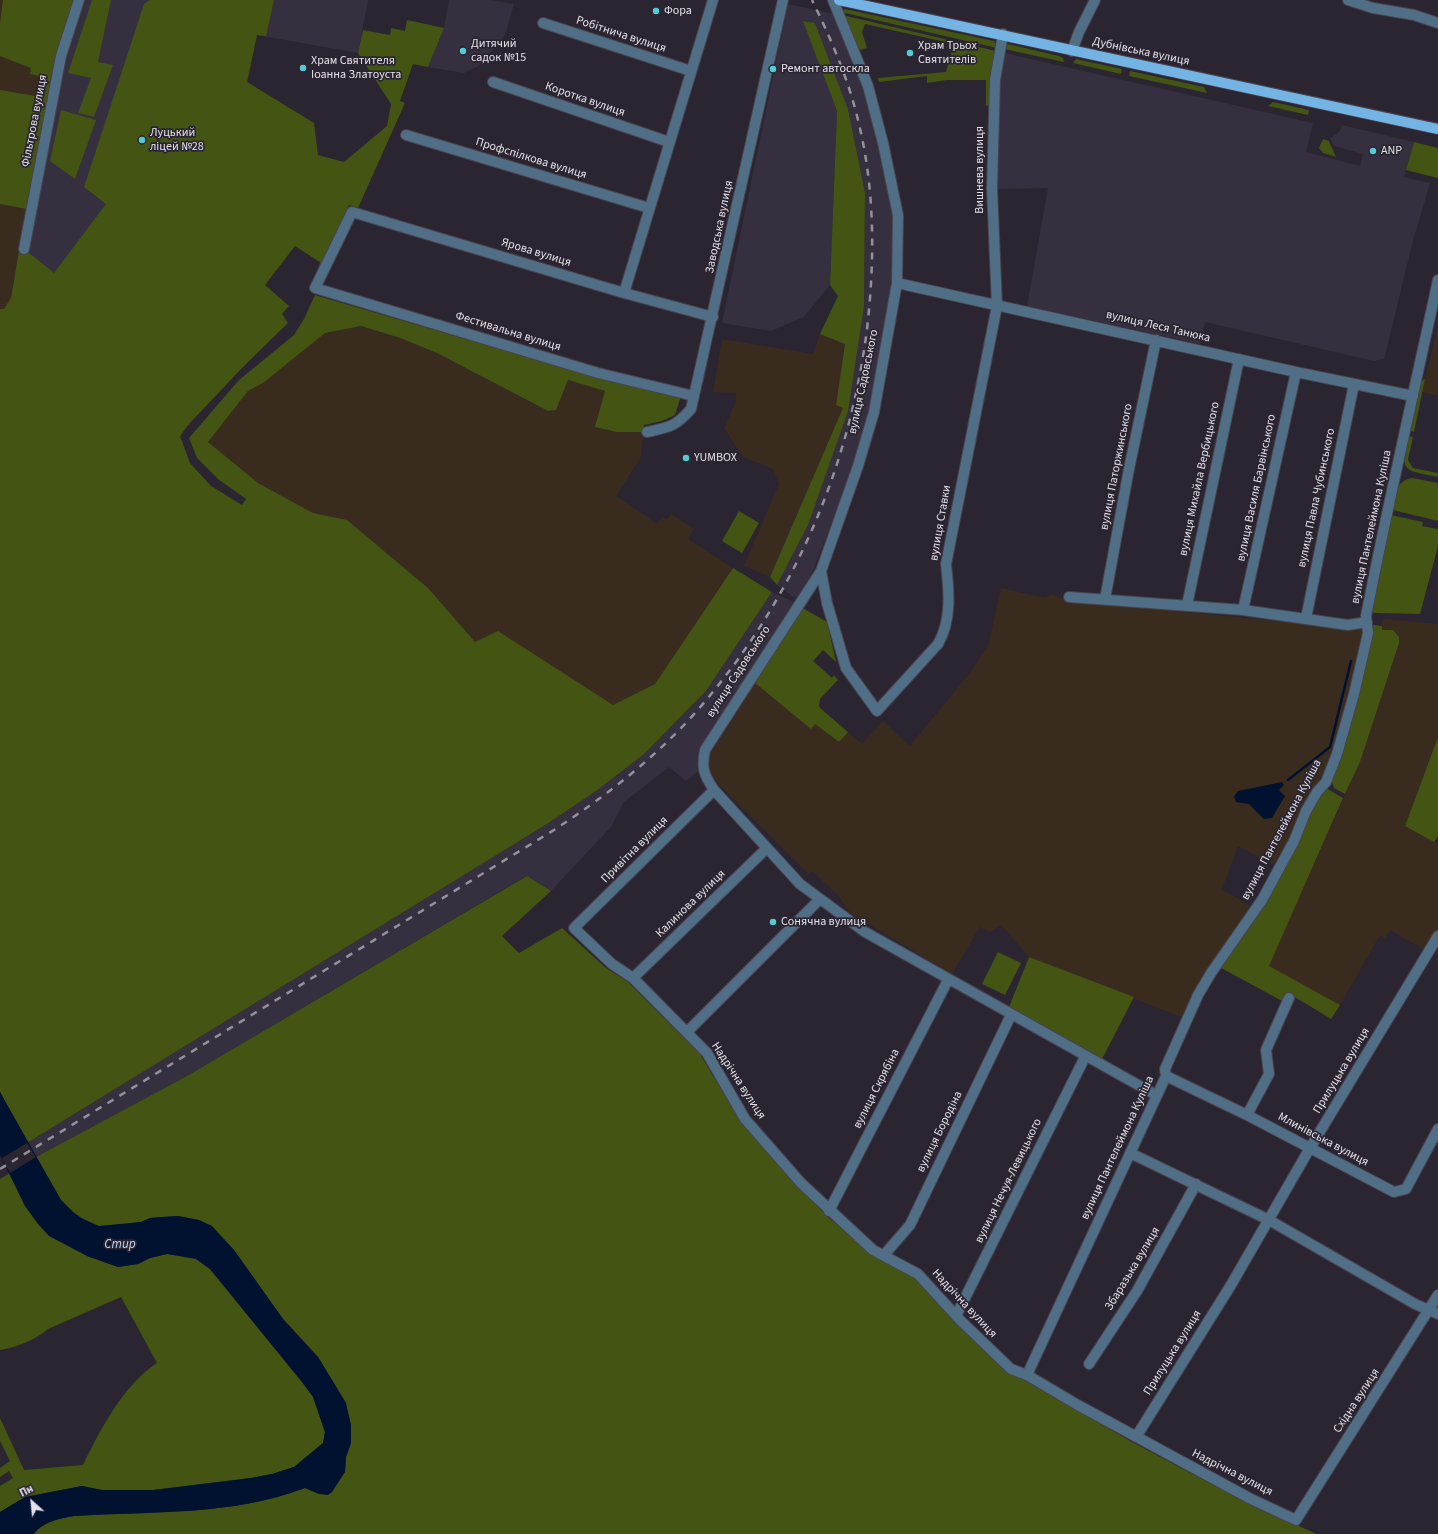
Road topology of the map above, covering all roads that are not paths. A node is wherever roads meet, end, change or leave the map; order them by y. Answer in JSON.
{"nodes":[{"id":1,"x":79,"y":0,"type":"edge"},
{"id":2,"x":713,"y":0,"type":"edge"},
{"id":3,"x":783,"y":0,"type":"edge"},
{"id":4,"x":832,"y":0,"type":"edge"},
{"id":5,"x":839,"y":0,"type":"edge"},
{"id":6,"x":1095,"y":0,"type":"edge"},
{"id":7,"x":1348,"y":0,"type":"edge"},
{"id":8,"x":543,"y":23,"type":"dead end"},
{"id":9,"x":1438,"y":23,"type":"edge"},
{"id":10,"x":1003,"y":34,"type":"junction"},
{"id":11,"x":1072,"y":51,"type":"junction"},
{"id":12,"x":691,"y":71,"type":"junction"},
{"id":13,"x":493,"y":82,"type":"dead end"},
{"id":14,"x":1438,"y":129,"type":"edge"},
{"id":15,"x":406,"y":135,"type":"dead end"},
{"id":16,"x":669,"y":142,"type":"junction"},
{"id":17,"x":649,"y":208,"type":"junction"},
{"id":18,"x":24,"y":249,"type":"dead end"},
{"id":19,"x":1438,"y":280,"type":"edge"},
{"id":20,"x":897,"y":283,"type":"junction"},
{"id":21,"x":315,"y":288,"type":"joint"},
{"id":22,"x":624,"y":293,"type":"junction"},
{"id":23,"x":997,"y":306,"type":"junction"},
{"id":24,"x":713,"y":317,"type":"junction"},
{"id":25,"x":1156,"y":340,"type":"junction"},
{"id":26,"x":1239,"y":359,"type":"junction"},
{"id":27,"x":1296,"y":372,"type":"junction"},
{"id":28,"x":1354,"y":384,"type":"junction"},
{"id":29,"x":694,"y":396,"type":"junction"},
{"id":30,"x":1413,"y":396,"type":"junction"},
{"id":31,"x":647,"y":432,"type":"dead end"},
{"id":32,"x":820,"y":571,"type":"junction"},
{"id":33,"x":1069,"y":597,"type":"dead end"},
{"id":34,"x":1105,"y":599,"type":"junction"},
{"id":35,"x":1187,"y":605,"type":"junction"},
{"id":36,"x":1243,"y":610,"type":"junction"},
{"id":37,"x":1306,"y":618,"type":"junction"},
{"id":38,"x":1367,"y":622,"type":"junction"},
{"id":39,"x":714,"y":790,"type":"junction"},
{"id":40,"x":767,"y":848,"type":"junction"},
{"id":41,"x":819,"y":900,"type":"junction"},
{"id":42,"x":574,"y":928,"type":"joint"},
{"id":43,"x":1438,"y":936,"type":"edge"},
{"id":44,"x":633,"y":978,"type":"junction"},
{"id":45,"x":948,"y":980,"type":"junction"},
{"id":46,"x":1289,"y":998,"type":"dead end"},
{"id":47,"x":1011,"y":1015,"type":"junction"},
{"id":48,"x":687,"y":1032,"type":"junction"},
{"id":49,"x":1086,"y":1057,"type":"junction"},
{"id":50,"x":1166,"y":1076,"type":"junction"},
{"id":51,"x":1156,"y":1095,"type":"junction"},
{"id":52,"x":1247,"y":1115,"type":"junction"},
{"id":53,"x":1438,"y":1129,"type":"edge"},
{"id":54,"x":1310,"y":1148,"type":"junction"},
{"id":55,"x":1130,"y":1153,"type":"junction"},
{"id":56,"x":1196,"y":1184,"type":"junction"},
{"id":57,"x":829,"y":1211,"type":"junction"},
{"id":58,"x":1269,"y":1220,"type":"junction"},
{"id":59,"x":884,"y":1255,"type":"junction"},
{"id":60,"x":1438,"y":1296,"type":"edge"},
{"id":61,"x":1434,"y":1312,"type":"edge"},
{"id":62,"x":956,"y":1316,"type":"junction"},
{"id":63,"x":1089,"y":1364,"type":"dead end"},
{"id":64,"x":1027,"y":1375,"type":"junction"},
{"id":65,"x":1136,"y":1437,"type":"junction"},
{"id":66,"x":1296,"y":1520,"type":"joint"}],
"edges":[{"from":1,"to":18,"type":"street","name":"Фільтрова вулиця"},
{"from":2,"to":12,"type":"street"},
{"from":3,"to":24,"type":"street","name":"Заводська вулиця"},
{"from":4,"to":20,"type":"street","name":"вулиця Садовського"},
{"from":5,"to":10,"type":"main road","name":"Дубнівська вулиця"},
{"from":6,"to":11,"type":"street"},
{"from":7,"to":9,"type":"street"},
{"from":8,"to":12,"type":"street","name":"Робітнича вулиця"},
{"from":10,"to":11,"type":"main road","name":"Дубнівська вулиця"},
{"from":10,"to":23,"type":"street","name":"Вишнева вулиця"},
{"from":11,"to":14,"type":"main road","name":"Дубнівська вулиця"},
{"from":12,"to":16,"type":"street"},
{"from":13,"to":16,"type":"street","name":"Коротка вулиця"},
{"from":15,"to":17,"type":"street","name":"Профспілкова вулиця"},
{"from":16,"to":17,"type":"street"},
{"from":17,"to":22,"type":"street"},
{"from":19,"to":30,"type":"street","name":"вулиця Пантелеймона Куліша"},
{"from":20,"to":23,"type":"street","name":"вулиця Леся Танюка"},
{"from":20,"to":32,"type":"street","name":"вулиця Садовського"},
{"from":21,"to":22,"type":"street","name":"Ярова вулиця"},
{"from":21,"to":29,"type":"street","name":"Фестивальна вулиця"},
{"from":22,"to":24,"type":"street","name":"Ярова вулиця"},
{"from":23,"to":25,"type":"street","name":"вулиця Леся Танюка"},
{"from":23,"to":32,"type":"street","name":"вулиця Ставки"},
{"from":24,"to":29,"type":"street","name":"Заводська вулиця"},
{"from":25,"to":26,"type":"street","name":"вулиця Леся Танюка"},
{"from":25,"to":34,"type":"street","name":"вулиця Паторжинського"},
{"from":26,"to":27,"type":"street","name":"вулиця Леся Танюка"},
{"from":26,"to":35,"type":"street","name":"вулиця Михайла Вербицького"},
{"from":27,"to":28,"type":"street","name":"вулиця Леся Танюка"},
{"from":27,"to":36,"type":"street","name":"вулиця Василя Барвінського"},
{"from":28,"to":30,"type":"street","name":"вулиця Леся Танюка"},
{"from":28,"to":37,"type":"street","name":"вулиця Павла Чубинського"},
{"from":29,"to":31,"type":"street","name":"Заводська вулиця"},
{"from":30,"to":38,"type":"street","name":"вулиця Пантелеймона Куліша"},
{"from":32,"to":39,"type":"street","name":"вулиця Садовського"},
{"from":33,"to":34,"type":"street"},
{"from":34,"to":35,"type":"street"},
{"from":35,"to":36,"type":"street"},
{"from":36,"to":37,"type":"street"},
{"from":37,"to":38,"type":"street"},
{"from":38,"to":50,"type":"street","name":"вулиця Пантелеймона Куліша"},
{"from":39,"to":40,"type":"street"},
{"from":39,"to":42,"type":"street","name":"Привітна вулиця"},
{"from":40,"to":41,"type":"street"},
{"from":40,"to":44,"type":"street","name":"Калинова вулиця"},
{"from":41,"to":45,"type":"street"},
{"from":41,"to":48,"type":"street"},
{"from":42,"to":44,"type":"street","name":"Надрічна вулиця"},
{"from":43,"to":54,"type":"street","name":"Прилуцька вулиця"},
{"from":44,"to":48,"type":"street","name":"Надрічна вулиця"},
{"from":45,"to":47,"type":"street"},
{"from":45,"to":57,"type":"street","name":"вулиця Скрябіна"},
{"from":46,"to":52,"type":"street"},
{"from":47,"to":49,"type":"street"},
{"from":47,"to":59,"type":"street","name":"вулиця Бородіна"},
{"from":48,"to":57,"type":"street","name":"Надрічна вулиця"},
{"from":49,"to":51,"type":"street"},
{"from":49,"to":62,"type":"street","name":"вулиця Нечуя-Левицького"},
{"from":50,"to":51,"type":"street","name":"вулиця Пантелеймона Куліша"},
{"from":50,"to":52,"type":"street","name":"Млинівська вулиця"},
{"from":51,"to":55,"type":"street","name":"вулиця Пантелеймона Куліша"},
{"from":52,"to":54,"type":"street","name":"Млинівська вулиця"},
{"from":53,"to":54,"type":"street","name":"Млинівська вулиця"},
{"from":54,"to":58,"type":"street","name":"Прилуцька вулиця"},
{"from":55,"to":56,"type":"street"},
{"from":55,"to":64,"type":"street","name":"вулиця Пантелеймона Куліша"},
{"from":56,"to":58,"type":"street"},
{"from":56,"to":63,"type":"street","name":"Збаразька вулиця"},
{"from":57,"to":59,"type":"street","name":"Надрічна вулиця"},
{"from":58,"to":61,"type":"street"},
{"from":58,"to":65,"type":"street","name":"Прилуцька вулиця"},
{"from":59,"to":62,"type":"street","name":"Надрічна вулиця"},
{"from":60,"to":61,"type":"street","name":"Східна вулиця"},
{"from":61,"to":66,"type":"street","name":"Східна вулиця"},
{"from":62,"to":64,"type":"street","name":"Надрічна вулиця"},
{"from":64,"to":65,"type":"street","name":"Надрічна вулиця"},
{"from":65,"to":66,"type":"street","name":"Надрічна вулиця"}]}
